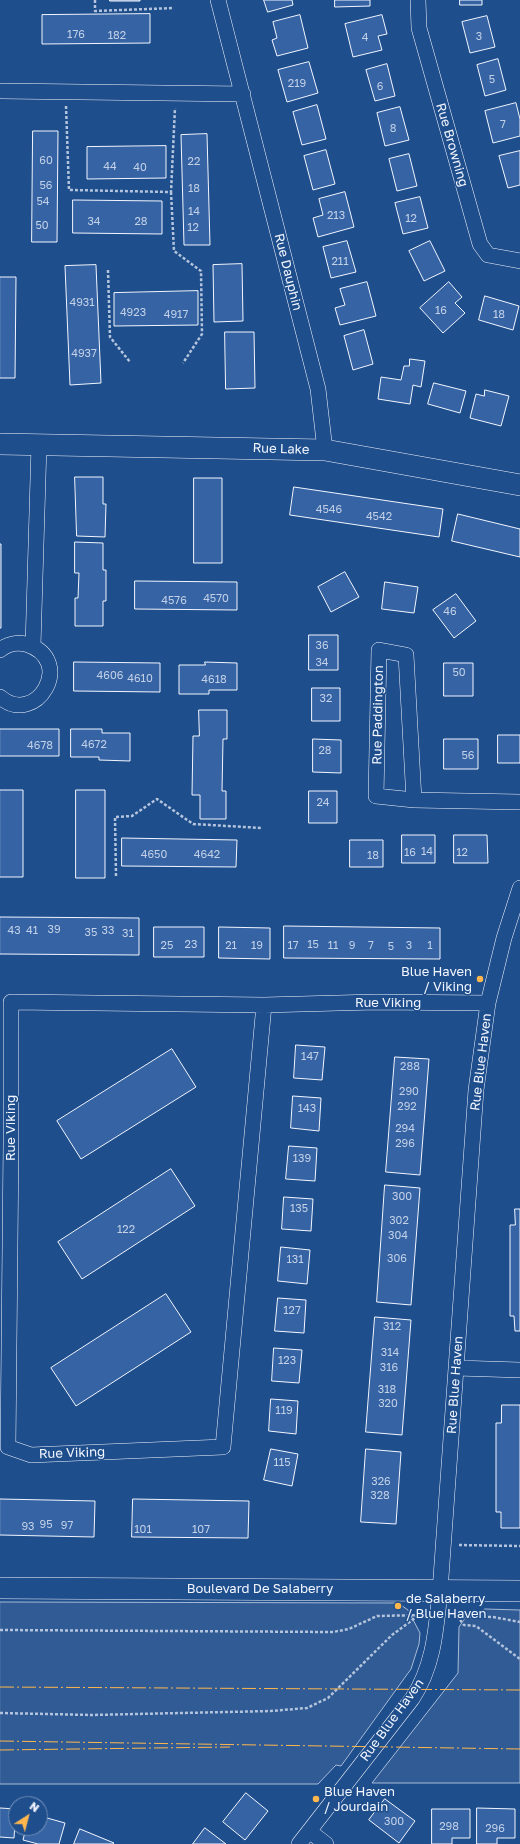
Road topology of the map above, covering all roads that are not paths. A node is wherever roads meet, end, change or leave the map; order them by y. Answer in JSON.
{"nodes":[{"id":1,"x":218,"y":0,"type":"edge"},
{"id":2,"x":418,"y":0,"type":"edge"},
{"id":3,"x":1,"y":92,"type":"edge"},
{"id":4,"x":243,"y":94,"type":"junction"},
{"id":5,"x":520,"y":261,"type":"edge"},
{"id":6,"x":0,"y":444,"type":"edge"},
{"id":7,"x":39,"y":444,"type":"junction"},
{"id":8,"x":324,"y":450,"type":"junction"},
{"id":9,"x":520,"y":485,"type":"edge"},
{"id":10,"x":33,"y":646,"type":"junction"},
{"id":11,"x":0,"y":650,"type":"edge"},
{"id":12,"x":0,"y":697,"type":"edge"},
{"id":13,"x":414,"y":800,"type":"junction"},
{"id":14,"x":520,"y":802,"type":"edge"},
{"id":15,"x":520,"y":888,"type":"edge"},
{"id":16,"x":488,"y":1003,"type":"junction"},
{"id":17,"x":264,"y":1005,"type":"junction"},
{"id":18,"x":6,"y":1144,"type":"edge"},
{"id":19,"x":456,"y":1368,"type":"junction"},
{"id":20,"x":520,"y":1370,"type":"edge"},
{"id":21,"x":0,"y":1588,"type":"edge"},
{"id":22,"x":440,"y":1591,"type":"junction"},
{"id":23,"x":520,"y":1591,"type":"edge"},
{"id":24,"x":309,"y":1831,"type":"junction"},
{"id":25,"x":299,"y":1844,"type":"edge"},
{"id":26,"x":326,"y":1844,"type":"edge"}],
"edges":[{"from":1,"to":4,"type":"street","name":"Rue Dauphin"},
{"from":2,"to":5,"type":"street","name":"Rue Browning"},
{"from":3,"to":4,"type":"street"},
{"from":4,"to":8,"type":"street","name":"Rue Dauphin"},
{"from":6,"to":7,"type":"street","name":"Rue Lake"},
{"from":7,"to":8,"type":"street","name":"Rue Lake"},
{"from":7,"to":10,"type":"street"},
{"from":8,"to":9,"type":"street","name":"Rue Lake"},
{"from":10,"to":11,"type":"street"},
{"from":10,"to":12,"type":"street"},
{"from":13,"to":13,"type":"street","name":"Rue Paddington"},
{"from":13,"to":14,"type":"street","name":"Rue Paddington"},
{"from":15,"to":16,"type":"street","name":"Rue Blue Haven"},
{"from":16,"to":17,"type":"street","name":"Rue Viking"},
{"from":16,"to":19,"type":"street","name":"Rue Blue Haven"},
{"from":17,"to":18,"type":"street","name":"Rue Viking"},
{"from":17,"to":18,"type":"street","name":"Rue Viking"},
{"from":19,"to":20,"type":"street"},
{"from":19,"to":22,"type":"street","name":"Rue Blue Haven"},
{"from":21,"to":22,"type":"street","name":"Boulevard De Salaberry"},
{"from":22,"to":23,"type":"street","name":"Boulevard De Salaberry"},
{"from":22,"to":24,"type":"street","name":"Rue Blue Haven"},
{"from":24,"to":25,"type":"street","name":"Rue Blue Haven"},
{"from":24,"to":26,"type":"street"}]}
